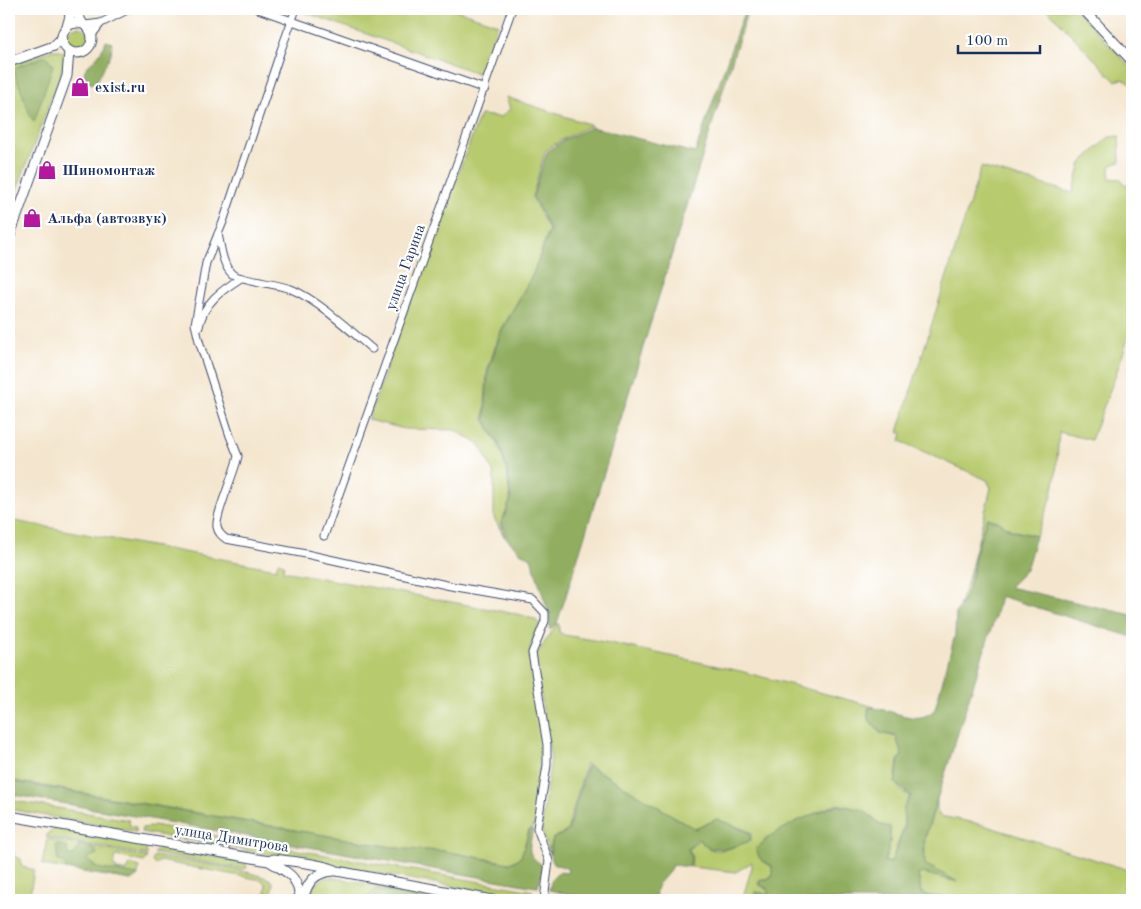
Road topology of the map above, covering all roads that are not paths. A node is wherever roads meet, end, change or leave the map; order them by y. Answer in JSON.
{"nodes":[{"id":1,"x":68,"y":9,"type":"edge"},
{"id":2,"x":74,"y":9,"type":"edge"},
{"id":3,"x":128,"y":9,"type":"edge"},
{"id":4,"x":258,"y":9,"type":"edge"},
{"id":5,"x":296,"y":9,"type":"edge"},
{"id":6,"x":512,"y":9,"type":"edge"},
{"id":7,"x":1083,"y":9,"type":"edge"},
{"id":8,"x":292,"y":21,"type":"junction"},
{"id":9,"x":101,"y":22,"type":"junction"},
{"id":10,"x":84,"y":25,"type":"junction"},
{"id":11,"x":67,"y":27,"type":"junction"},
{"id":12,"x":92,"y":35,"type":"junction"},
{"id":13,"x":62,"y":38,"type":"junction"},
{"id":14,"x":54,"y":46,"type":"junction"},
{"id":15,"x":67,"y":50,"type":"junction"},
{"id":16,"x":86,"y":51,"type":"junction"},
{"id":17,"x":1132,"y":61,"type":"edge"},
{"id":18,"x":9,"y":62,"type":"edge"},
{"id":19,"x":67,"y":76,"type":"junction"},
{"id":20,"x":485,"y":89,"type":"junction"},
{"id":21,"x":218,"y":234,"type":"junction"},
{"id":22,"x":9,"y":238,"type":"edge"},
{"id":23,"x":242,"y":278,"type":"junction"},
{"id":24,"x":199,"y":341,"type":"junction"},
{"id":25,"x":372,"y":349,"type":"dead end"},
{"id":26,"x":324,"y":536,"type":"dead end"},
{"id":27,"x":9,"y":816,"type":"edge"},
{"id":28,"x":269,"y":860,"type":"junction"},
{"id":29,"x":337,"y":871,"type":"junction"},
{"id":30,"x":450,"y":892,"type":"junction"},
{"id":31,"x":302,"y":900,"type":"edge"},
{"id":32,"x":458,"y":900,"type":"edge"},
{"id":33,"x":492,"y":900,"type":"edge"},
{"id":34,"x":544,"y":900,"type":"edge"}],
"edges":[{"from":1,"to":11,"type":"main road"},
{"from":2,"to":10,"type":"main road"},
{"from":3,"to":9,"type":"street"},
{"from":4,"to":8,"type":"street"},
{"from":5,"to":8,"type":"street"},
{"from":6,"to":20,"type":"street","name":"улица Гарина"},
{"from":7,"to":17,"type":"main road"},
{"from":8,"to":20,"type":"street"},
{"from":8,"to":21,"type":"street"},
{"from":9,"to":10,"type":"street"},
{"from":9,"to":12,"type":"street"},
{"from":10,"to":11,"type":"main road"},
{"from":10,"to":12,"type":"main road"},
{"from":11,"to":13,"type":"main road"},
{"from":12,"to":16,"type":"main road"},
{"from":13,"to":14,"type":"main road"},
{"from":13,"to":15,"type":"main road"},
{"from":14,"to":15,"type":"main road"},
{"from":14,"to":18,"type":"main road"},
{"from":15,"to":16,"type":"main road"},
{"from":15,"to":19,"type":"main road"},
{"from":16,"to":19,"type":"main road"},
{"from":19,"to":22,"type":"main road"},
{"from":20,"to":26,"type":"street","name":"улица Гарина"},
{"from":21,"to":23,"type":"street"},
{"from":21,"to":24,"type":"street"},
{"from":23,"to":24,"type":"street"},
{"from":23,"to":25,"type":"street"},
{"from":24,"to":34,"type":"street"},
{"from":27,"to":28,"type":"main road","name":"улица Димитрова"},
{"from":28,"to":29,"type":"main road","name":"улица Димитрова"},
{"from":28,"to":31,"type":"main road"},
{"from":29,"to":30,"type":"main road","name":"улица Димитрова"},
{"from":29,"to":31,"type":"main road"},
{"from":30,"to":32,"type":"main road"},
{"from":30,"to":33,"type":"main road","name":"улица Димитрова"}]}
